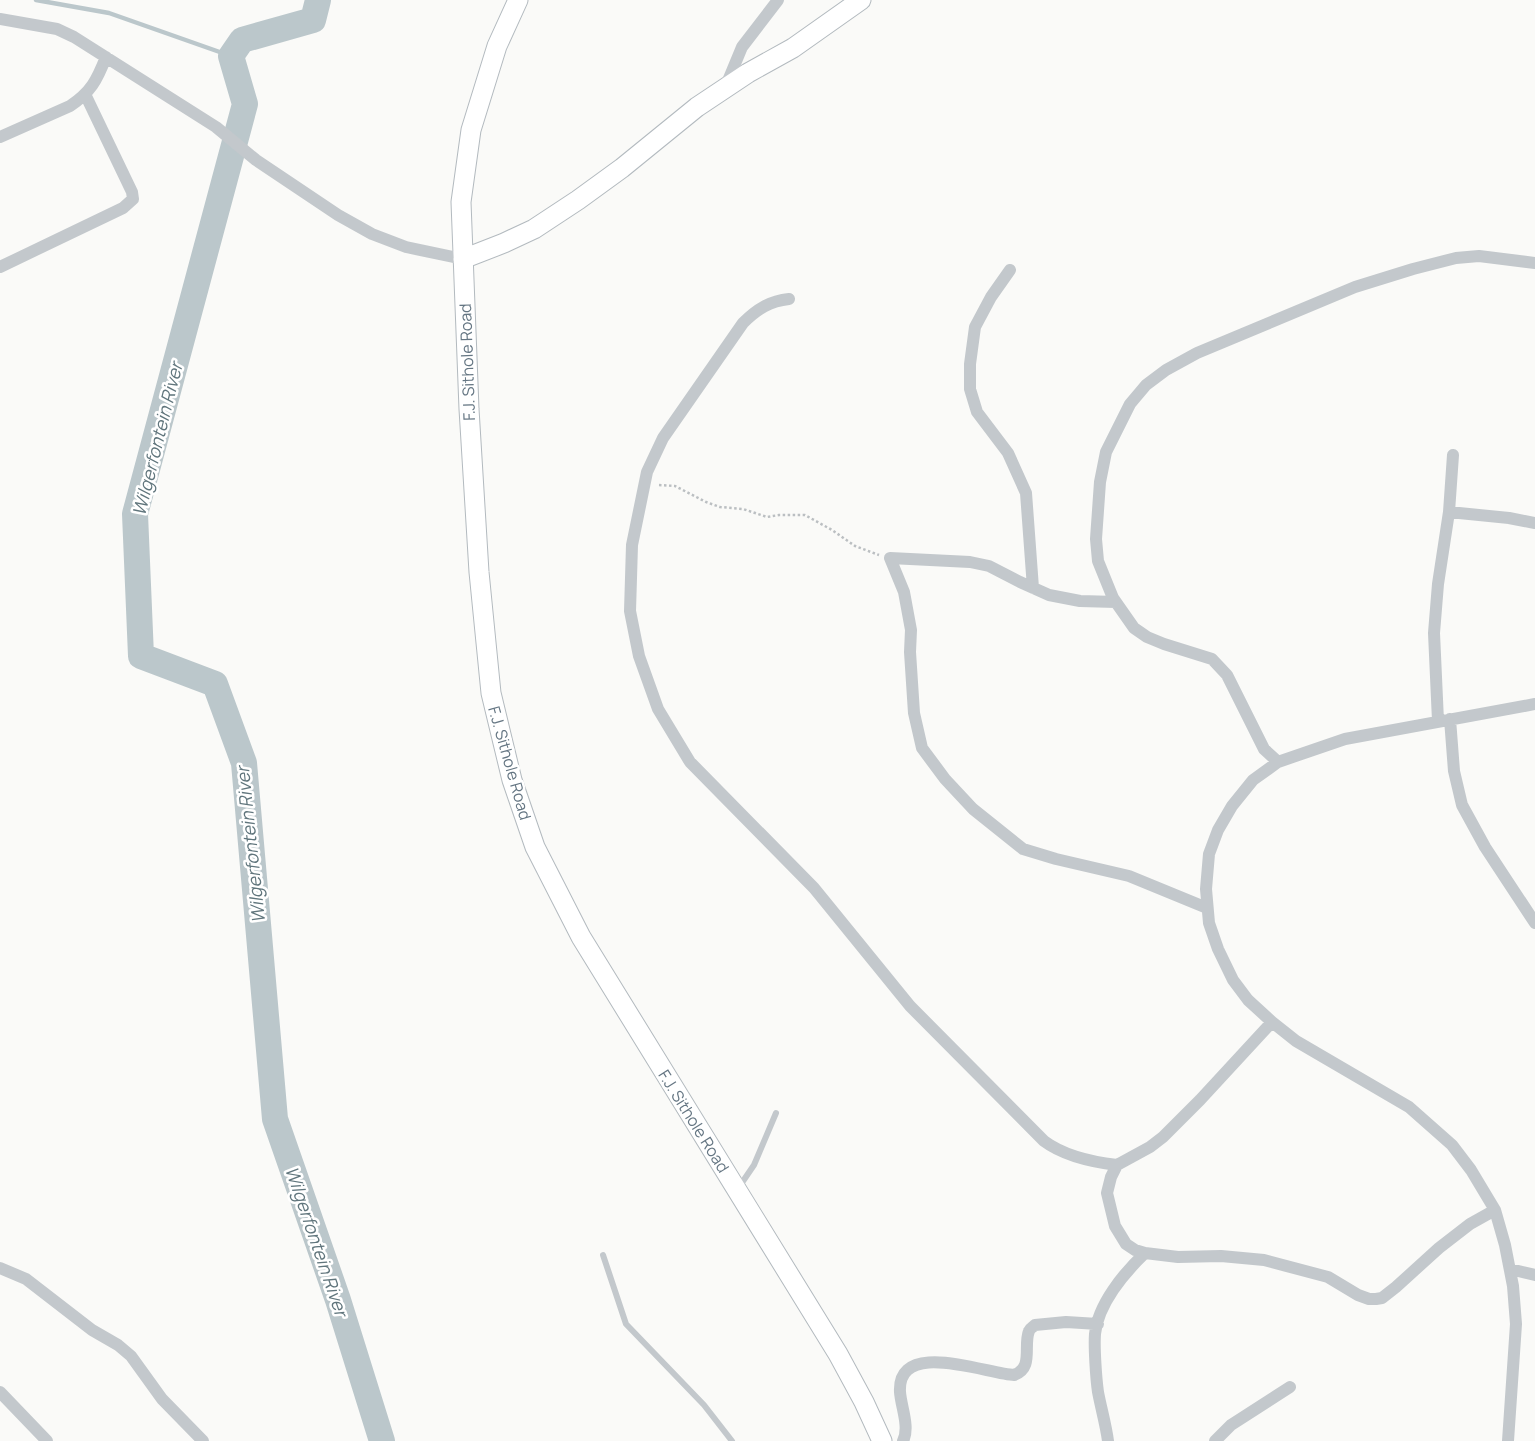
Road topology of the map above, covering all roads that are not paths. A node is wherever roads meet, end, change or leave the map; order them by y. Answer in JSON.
{"nodes":[{"id":1,"x":518,"y":0,"type":"edge"},
{"id":2,"x":778,"y":0,"type":"edge"},
{"id":3,"x":862,"y":0,"type":"edge"},
{"id":4,"x":0,"y":19,"type":"edge"},
{"id":5,"x":106,"y":57,"type":"junction"},
{"id":6,"x":725,"y":88,"type":"junction"},
{"id":7,"x":85,"y":94,"type":"junction"},
{"id":8,"x":0,"y":137,"type":"edge"},
{"id":9,"x":463,"y":259,"type":"junction"},
{"id":10,"x":1535,"y":263,"type":"edge"},
{"id":11,"x":0,"y":267,"type":"edge"},
{"id":12,"x":1010,"y":270,"type":"dead end"},
{"id":13,"x":789,"y":299,"type":"dead end"},
{"id":14,"x":1453,"y":455,"type":"dead end"},
{"id":15,"x":1449,"y":512,"type":"junction"},
{"id":16,"x":1535,"y":523,"type":"edge"},
{"id":17,"x":1033,"y":588,"type":"junction"},
{"id":18,"x":1116,"y":602,"type":"junction"},
{"id":19,"x":1535,"y":704,"type":"edge"},
{"id":20,"x":1444,"y":720,"type":"junction"},
{"id":21,"x":1278,"y":762,"type":"junction"},
{"id":22,"x":1207,"y":908,"type":"junction"},
{"id":23,"x":1535,"y":923,"type":"edge"},
{"id":24,"x":1272,"y":1022,"type":"junction"},
{"id":25,"x":776,"y":1113,"type":"dead end"},
{"id":26,"x":1117,"y":1165,"type":"junction"},
{"id":27,"x":737,"y":1190,"type":"junction"},
{"id":28,"x":1495,"y":1210,"type":"junction"},
{"id":29,"x":1144,"y":1253,"type":"junction"},
{"id":30,"x":602,"y":1255,"type":"dead end"},
{"id":31,"x":0,"y":1268,"type":"edge"},
{"id":32,"x":1510,"y":1268,"type":"junction"},
{"id":33,"x":1535,"y":1275,"type":"edge"},
{"id":34,"x":1098,"y":1324,"type":"junction"},
{"id":35,"x":1290,"y":1388,"type":"dead end"},
{"id":36,"x":0,"y":1392,"type":"edge"},
{"id":37,"x":47,"y":1441,"type":"edge"},
{"id":38,"x":203,"y":1441,"type":"edge"},
{"id":39,"x":732,"y":1441,"type":"edge"},
{"id":40,"x":882,"y":1441,"type":"edge"},
{"id":41,"x":904,"y":1441,"type":"edge"},
{"id":42,"x":1108,"y":1441,"type":"edge"},
{"id":43,"x":1215,"y":1441,"type":"edge"},
{"id":44,"x":1508,"y":1441,"type":"edge"}],
"edges":[{"from":1,"to":9,"type":"street","name":"F.J. Sithole Road"},
{"from":2,"to":6,"type":"street"},
{"from":3,"to":6,"type":"street"},
{"from":4,"to":5,"type":"street"},
{"from":5,"to":7,"type":"street"},
{"from":5,"to":9,"type":"street"},
{"from":6,"to":9,"type":"street"},
{"from":7,"to":8,"type":"street"},
{"from":7,"to":11,"type":"street"},
{"from":9,"to":27,"type":"street","name":"F.J. Sithole Road"},
{"from":10,"to":18,"type":"street"},
{"from":12,"to":17,"type":"street"},
{"from":13,"to":26,"type":"street"},
{"from":14,"to":15,"type":"street"},
{"from":15,"to":16,"type":"street"},
{"from":15,"to":20,"type":"street"},
{"from":17,"to":18,"type":"street"},
{"from":17,"to":22,"type":"street"},
{"from":18,"to":21,"type":"street"},
{"from":19,"to":20,"type":"street"},
{"from":20,"to":21,"type":"street"},
{"from":20,"to":23,"type":"street"},
{"from":21,"to":22,"type":"street"},
{"from":22,"to":24,"type":"street"},
{"from":24,"to":26,"type":"street"},
{"from":24,"to":28,"type":"street"},
{"from":25,"to":27,"type":"lane"},
{"from":26,"to":29,"type":"street"},
{"from":27,"to":40,"type":"street","name":"F.J. Sithole Road"},
{"from":28,"to":29,"type":"street"},
{"from":28,"to":32,"type":"street"},
{"from":29,"to":34,"type":"street"},
{"from":30,"to":39,"type":"lane"},
{"from":31,"to":38,"type":"street"},
{"from":32,"to":33,"type":"street"},
{"from":32,"to":44,"type":"street"},
{"from":34,"to":41,"type":"street"},
{"from":34,"to":42,"type":"street"},
{"from":35,"to":43,"type":"street"},
{"from":36,"to":37,"type":"street"}]}
